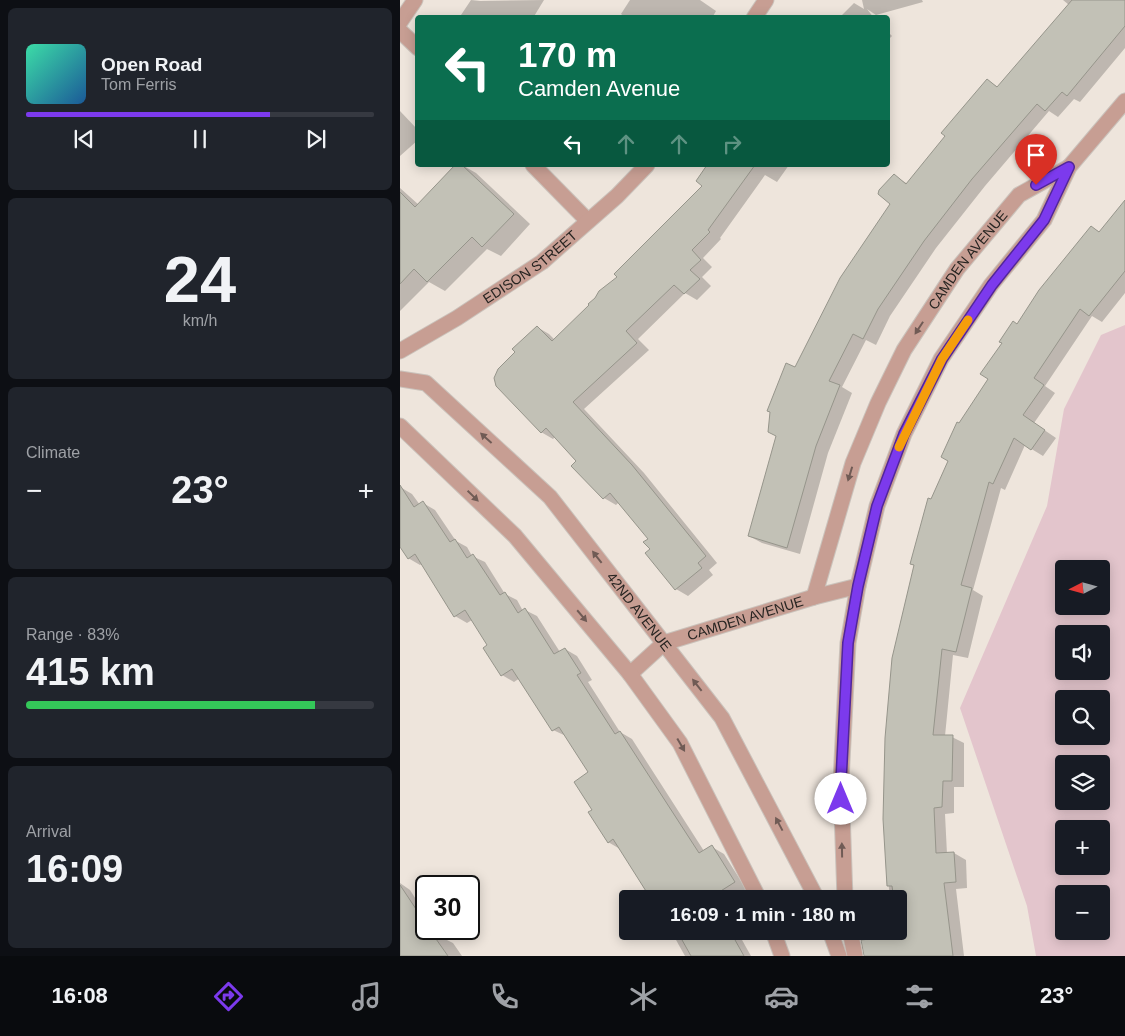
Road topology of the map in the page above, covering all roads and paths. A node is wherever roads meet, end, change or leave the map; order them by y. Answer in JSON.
{"nodes":[{"id":1,"x":415,"y":0,"type":"edge"},
{"id":2,"x":766,"y":0,"type":"edge"},
{"id":3,"x":756,"y":15,"type":"edge"},
{"id":4,"x":400,"y":22,"type":"edge"},
{"id":5,"x":400,"y":31,"type":"edge"},
{"id":6,"x":415,"y":45,"type":"edge"},
{"id":7,"x":1125,"y":101,"type":"edge"},
{"id":8,"x":535,"y":167,"type":"edge"},
{"id":9,"x":645,"y":167,"type":"edge"},
{"id":10,"x":1069,"y":167,"type":"junction"},
{"id":11,"x":588,"y":221,"type":"junction"},
{"id":12,"x":400,"y":351,"type":"edge"},
{"id":13,"x":400,"y":379,"type":"edge"},
{"id":14,"x":400,"y":426,"type":"edge"},
{"id":15,"x":858,"y":586,"type":"junction"},
{"id":16,"x":814,"y":597,"type":"junction"},
{"id":17,"x":664,"y":643,"type":"junction"},
{"id":18,"x":630,"y":674,"type":"junction"},
{"id":19,"x":754,"y":890,"type":"edge"},
{"id":20,"x":813,"y":890,"type":"edge"},
{"id":21,"x":844,"y":890,"type":"edge"},
{"id":22,"x":776,"y":940,"type":"edge"},
{"id":23,"x":833,"y":940,"type":"edge"},
{"id":24,"x":852,"y":940,"type":"edge"},
{"id":25,"x":782,"y":956,"type":"edge"},
{"id":26,"x":839,"y":956,"type":"edge"},
{"id":27,"x":855,"y":956,"type":"edge"}],
"edges":[{"from":1,"to":4,"type":"street"},
{"from":2,"to":3,"type":"street"},
{"from":5,"to":6,"type":"street"},
{"from":7,"to":10,"type":"street"},
{"from":8,"to":11,"type":"street"},
{"from":9,"to":11,"type":"street","name":"EDISON STREET"},
{"from":10,"to":15,"type":"street"},
{"from":10,"to":16,"type":"street","name":"CAMDEN AVENUE","one_way":true},
{"from":11,"to":12,"type":"street","name":"EDISON STREET"},
{"from":17,"to":13,"type":"street","name":"42ND AVENUE","one_way":true},
{"from":14,"to":18,"type":"street","one_way":true},
{"from":15,"to":16,"type":"street","name":"CAMDEN AVENUE"},
{"from":21,"to":15,"type":"street","one_way":true},
{"from":16,"to":17,"type":"street","name":"CAMDEN AVENUE"},
{"from":17,"to":18,"type":"street","name":"CAMDEN AVENUE"},
{"from":20,"to":17,"type":"street","name":"42ND AVENUE","one_way":true},
{"from":18,"to":19,"type":"street","one_way":true},
{"from":22,"to":25,"type":"street"},
{"from":23,"to":26,"type":"street"},
{"from":24,"to":27,"type":"street"}]}
